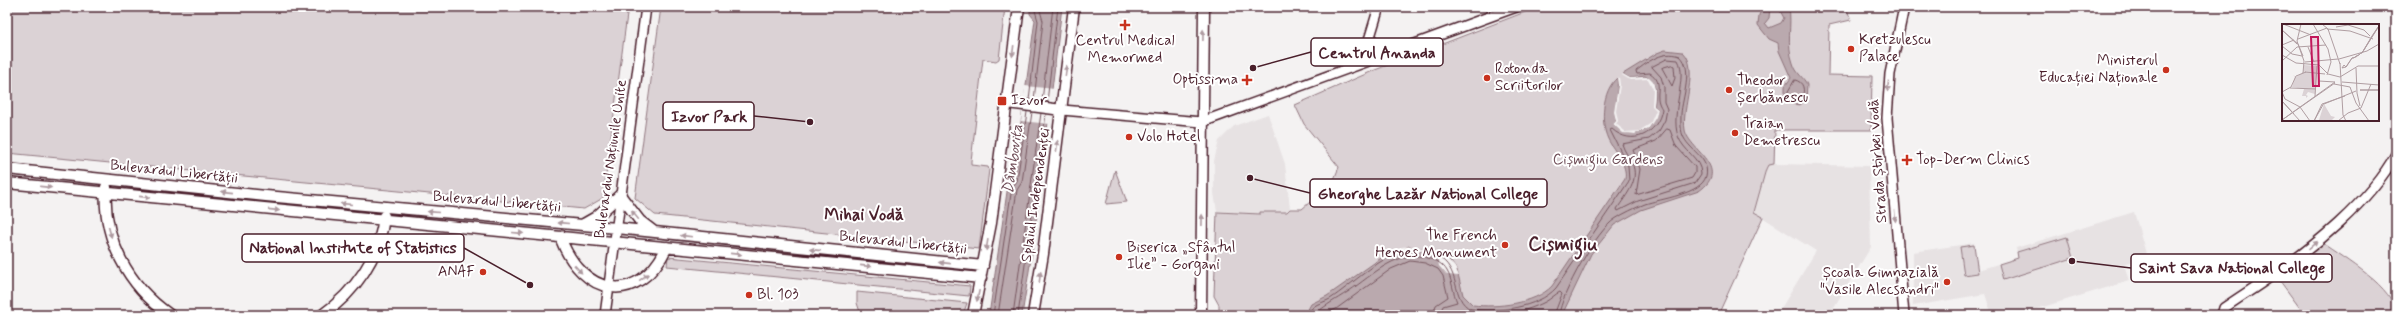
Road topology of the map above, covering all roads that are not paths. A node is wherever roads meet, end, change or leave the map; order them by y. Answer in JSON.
{"nodes":[{"id":1,"x":646,"y":7,"type":"edge"},
{"id":2,"x":1019,"y":7,"type":"edge"},
{"id":3,"x":1074,"y":7,"type":"edge"},
{"id":4,"x":1204,"y":7,"type":"edge"},
{"id":5,"x":1379,"y":7,"type":"edge"},
{"id":6,"x":1516,"y":7,"type":"edge"},
{"id":7,"x":1904,"y":7,"type":"edge"},
{"id":8,"x":1362,"y":63,"type":"junction"},
{"id":9,"x":1007,"y":104,"type":"junction"},
{"id":10,"x":1059,"y":110,"type":"junction"},
{"id":11,"x":1202,"y":122,"type":"junction"},
{"id":12,"x":2396,"y":154,"type":"edge"},
{"id":13,"x":7,"y":169,"type":"edge"},
{"id":14,"x":107,"y":181,"type":"junction"},
{"id":15,"x":7,"y":183,"type":"edge"},
{"id":16,"x":106,"y":193,"type":"junction"},
{"id":17,"x":620,"y":195,"type":"junction"},
{"id":18,"x":385,"y":208,"type":"junction"},
{"id":19,"x":384,"y":221,"type":"junction"},
{"id":20,"x":582,"y":225,"type":"junction"},
{"id":21,"x":616,"y":228,"type":"junction"},
{"id":22,"x":653,"y":232,"type":"junction"},
{"id":23,"x":560,"y":237,"type":"junction"},
{"id":24,"x":614,"y":242,"type":"junction"},
{"id":25,"x":667,"y":247,"type":"junction"},
{"id":26,"x":983,"y":266,"type":"junction"},
{"id":27,"x":981,"y":278,"type":"junction"},
{"id":28,"x":609,"y":288,"type":"junction"},
{"id":29,"x":2223,"y":312,"type":"edge"},
{"id":30,"x":170,"y":315,"type":"edge"},
{"id":31,"x":322,"y":315,"type":"edge"},
{"id":32,"x":605,"y":315,"type":"edge"},
{"id":33,"x":973,"y":315,"type":"edge"},
{"id":34,"x":1033,"y":315,"type":"edge"},
{"id":35,"x":1201,"y":315,"type":"edge"},
{"id":36,"x":1904,"y":315,"type":"edge"}],
"edges":[{"from":1,"to":17,"type":"main road","name":"Bulevardul Națiunile Unite"},
{"from":2,"to":9,"type":"main road","one_way":true},
{"from":10,"to":3,"type":"main road","name":"Splaiul Independenței","one_way":true},
{"from":11,"to":4,"type":"main road","one_way":true},
{"from":5,"to":8,"type":"main road"},
{"from":6,"to":8,"type":"main road"},
{"from":7,"to":36,"type":"main road","name":"Strada Știrbei Vodă","one_way":true},
{"from":8,"to":11,"type":"main road"},
{"from":9,"to":10,"type":"main road"},
{"from":9,"to":26,"type":"main road","one_way":true},
{"from":10,"to":11,"type":"main road"},
{"from":34,"to":10,"type":"main road","name":"Splaiul Independenței","one_way":true},
{"from":35,"to":11,"type":"main road","one_way":true},
{"from":29,"to":12,"type":"main road","one_way":true},
{"from":13,"to":14,"type":"main road","name":"Bulevardul Libertății"},
{"from":14,"to":16,"type":"main road"},
{"from":18,"to":14,"type":"main road","name":"Bulevardul Libertății","one_way":true},
{"from":15,"to":16,"type":"main road","name":"Bulevardul Libertății","one_way":true},
{"from":16,"to":19,"type":"main road","name":"Bulevardul Libertății","one_way":true},
{"from":16,"to":30,"type":"main road","one_way":true},
{"from":17,"to":20,"type":"main road"},
{"from":17,"to":21,"type":"main road","name":"Bulevardul Națiunile Unite"},
{"from":22,"to":17,"type":"main road","one_way":true},
{"from":18,"to":19,"type":"main road"},
{"from":20,"to":18,"type":"main road","name":"Bulevardul Libertății","one_way":true},
{"from":19,"to":23,"type":"main road","name":"Bulevardul Libertății","one_way":true},
{"from":19,"to":31,"type":"main road"},
{"from":20,"to":21,"type":"main road","name":"Bulevardul Libertății"},
{"from":21,"to":22,"type":"main road","name":"Bulevardul Libertății"},
{"from":21,"to":24,"type":"main road","name":"Bulevardul Națiunile Unite"},
{"from":26,"to":22,"type":"main road","name":"Bulevardul Libertății","one_way":true},
{"from":23,"to":24,"type":"main road","name":"Bulevardul Libertății"},
{"from":23,"to":28,"type":"main road","one_way":true},
{"from":24,"to":25,"type":"main road","name":"Bulevardul Libertății"},
{"from":24,"to":28,"type":"main road","name":"Bulevardul Națiunile Unite"},
{"from":25,"to":27,"type":"main road","name":"Bulevardul Libertății","one_way":true},
{"from":28,"to":25,"type":"main road","one_way":true},
{"from":26,"to":27,"type":"main road"},
{"from":27,"to":33,"type":"main road","one_way":true},
{"from":28,"to":32,"type":"main road","name":"Bulevardul Națiunile Unite"}]}
